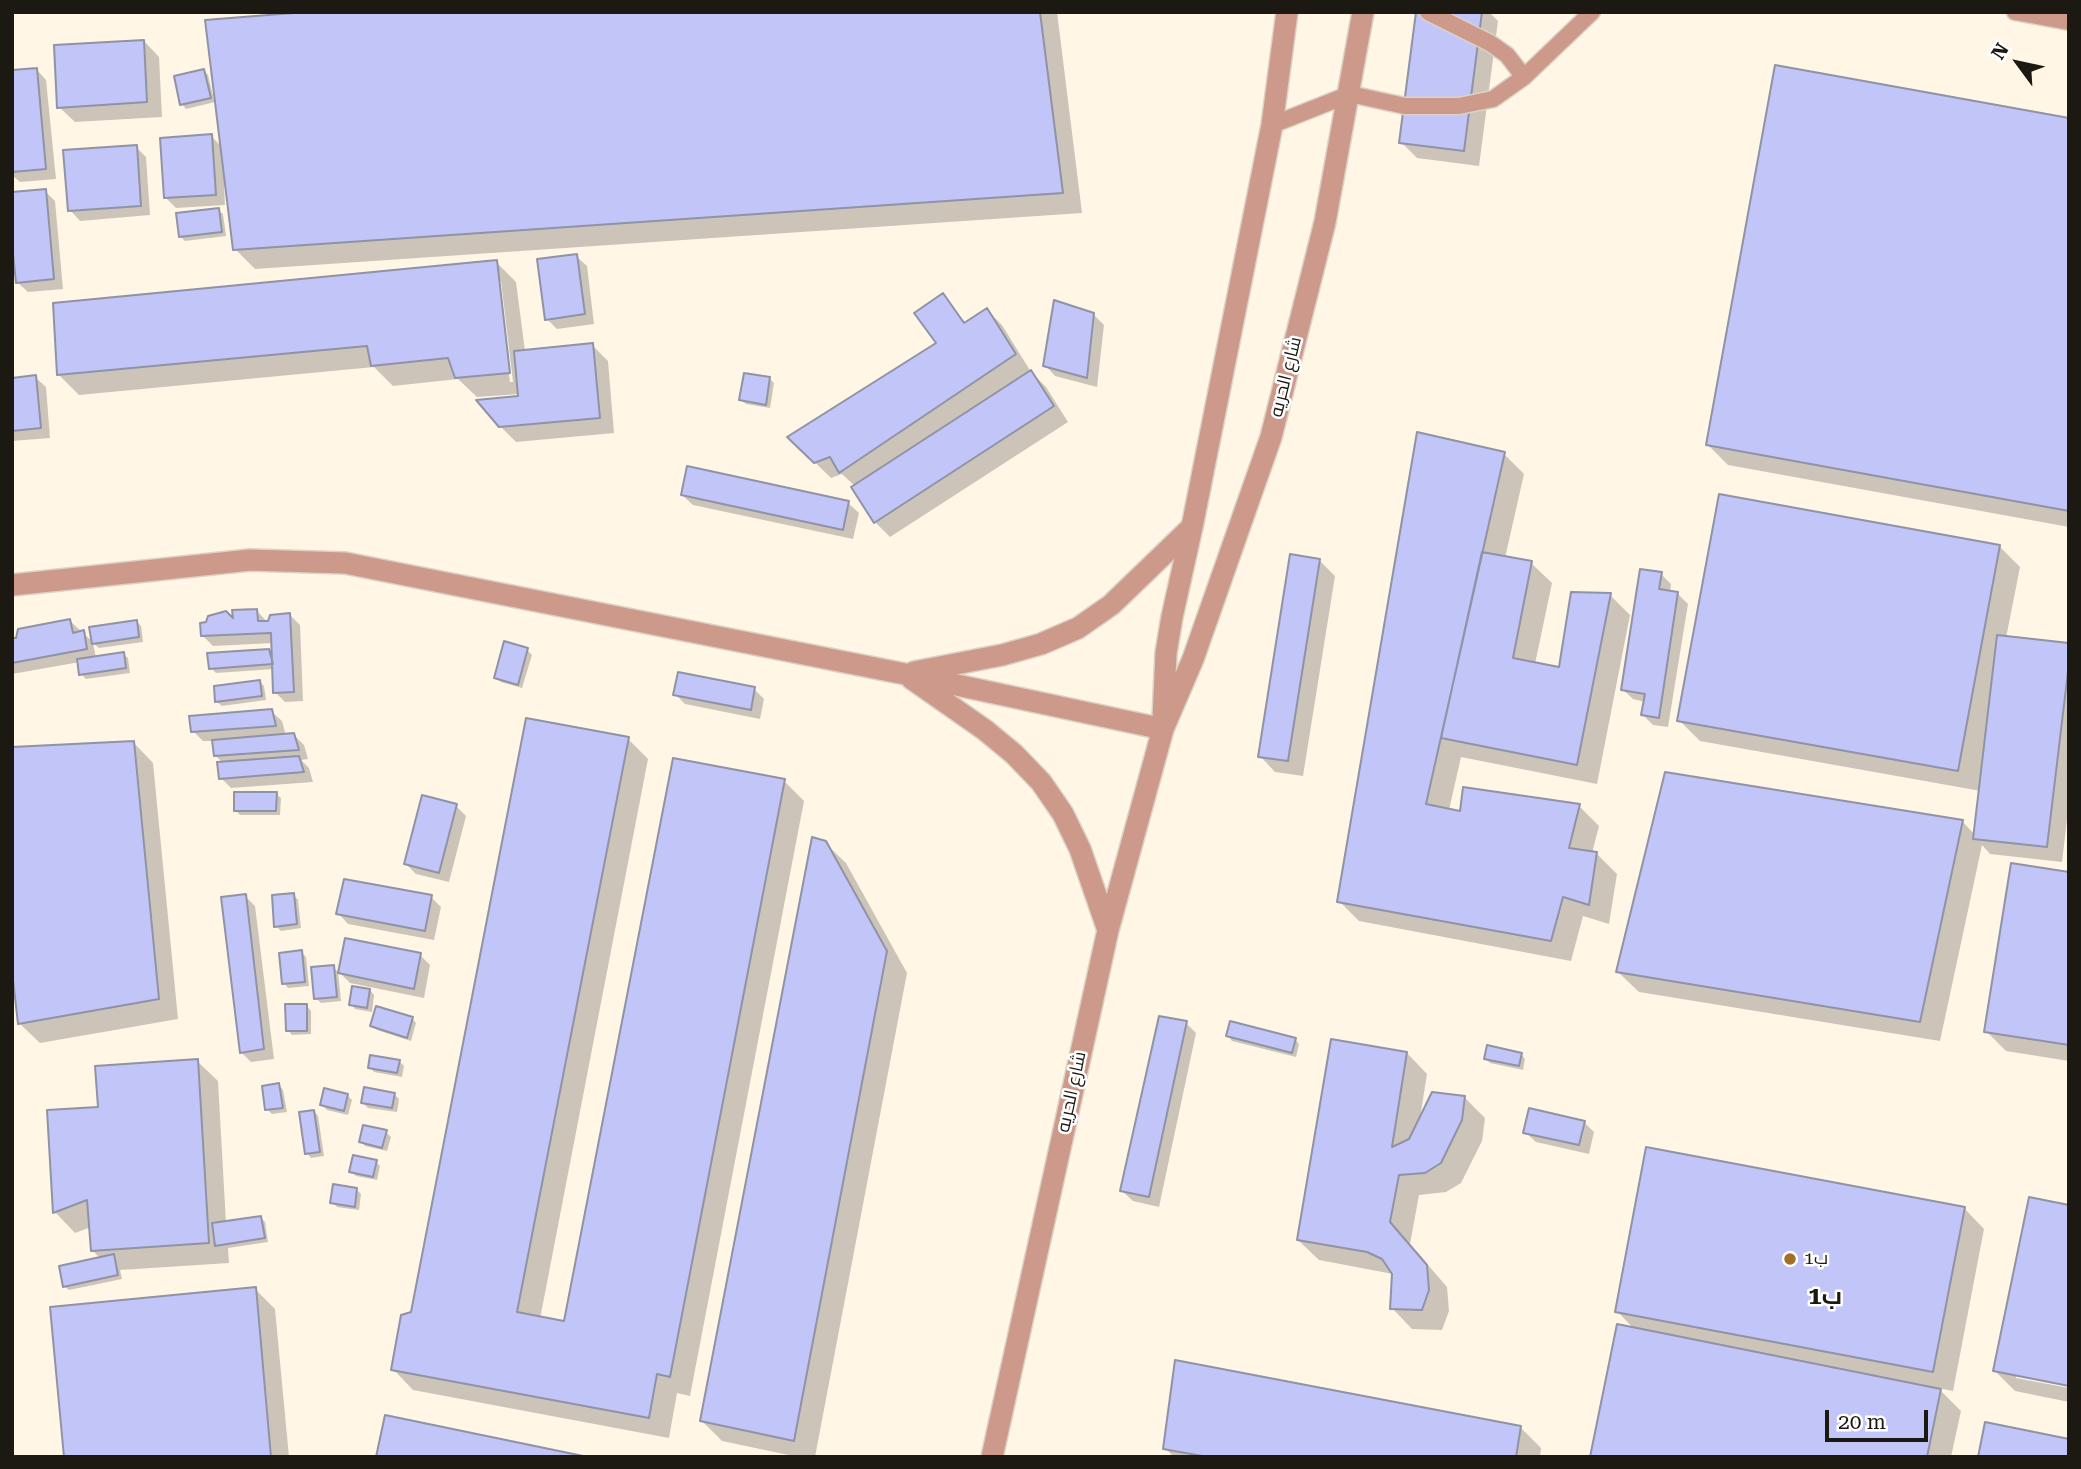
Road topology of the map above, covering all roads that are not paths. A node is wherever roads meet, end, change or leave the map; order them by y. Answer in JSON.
{"nodes":[{"id":1,"x":1287,"y":12,"type":"edge"},
{"id":2,"x":1363,"y":12,"type":"edge"},
{"id":3,"x":1428,"y":12,"type":"edge"},
{"id":4,"x":1592,"y":12,"type":"edge"},
{"id":5,"x":2015,"y":12,"type":"edge"},
{"id":6,"x":2069,"y":22,"type":"edge"},
{"id":7,"x":1524,"y":77,"type":"junction"},
{"id":8,"x":1350,"y":94,"type":"junction"},
{"id":9,"x":1272,"y":125,"type":"junction"},
{"id":10,"x":1192,"y":527,"type":"junction"},
{"id":11,"x":12,"y":585,"type":"edge"},
{"id":12,"x":905,"y":674,"type":"junction"},
{"id":13,"x":1163,"y":729,"type":"junction"},
{"id":14,"x":1108,"y":930,"type":"junction"},
{"id":15,"x":992,"y":1457,"type":"edge"}],
"edges":[{"from":1,"to":9,"type":"street","name":"شارع الحريه"},
{"from":2,"to":8,"type":"street","name":"شارع الحريه"},
{"from":3,"to":7,"type":"lane"},
{"from":4,"to":7,"type":"lane"},
{"from":5,"to":6,"type":"lane"},
{"from":7,"to":8,"type":"lane"},
{"from":8,"to":9,"type":"lane"},
{"from":8,"to":13,"type":"street","name":"شارع الحريه"},
{"from":9,"to":10,"type":"street","name":"شارع الحريه"},
{"from":10,"to":12,"type":"street"},
{"from":10,"to":13,"type":"street","name":"شارع الحريه"},
{"from":11,"to":12,"type":"street"},
{"from":12,"to":13,"type":"street"},
{"from":12,"to":14,"type":"street"},
{"from":13,"to":14,"type":"street","name":"شارع الحريه"},
{"from":14,"to":15,"type":"street","name":"شارع الحريه"}]}
